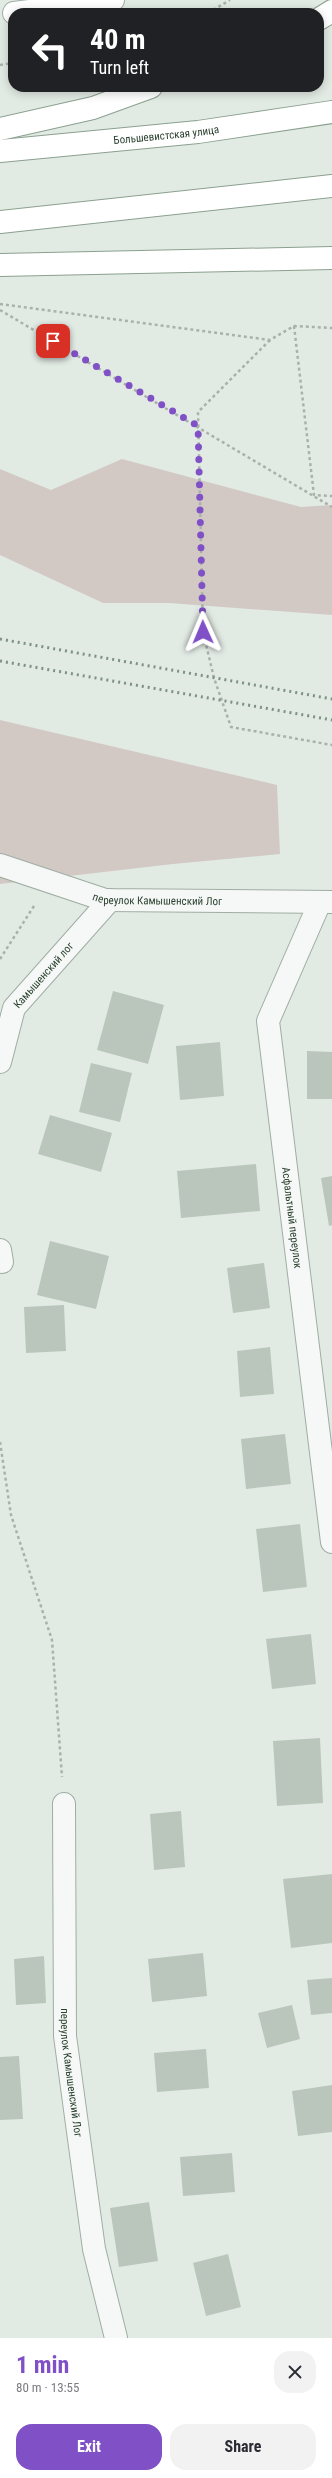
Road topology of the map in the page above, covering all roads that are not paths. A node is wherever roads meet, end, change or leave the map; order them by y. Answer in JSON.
{"nodes":[{"id":1,"x":102,"y":1,"type":"edge"},
{"id":2,"x":50,"y":8,"type":"edge"},
{"id":3,"x":137,"y":92,"type":"edge"},
{"id":4,"x":332,"y":112,"type":"edge"},
{"id":5,"x":0,"y":129,"type":"edge"},
{"id":6,"x":0,"y":151,"type":"edge"},
{"id":7,"x":332,"y":186,"type":"edge"},
{"id":8,"x":0,"y":222,"type":"edge"},
{"id":9,"x":332,"y":258,"type":"edge"},
{"id":10,"x":0,"y":265,"type":"edge"},
{"id":11,"x":0,"y":865,"type":"edge"},
{"id":12,"x":110,"y":900,"type":"junction"},
{"id":13,"x":326,"y":902,"type":"edge"},
{"id":14,"x":0,"y":1062,"type":"edge"},
{"id":15,"x":332,"y":1542,"type":"edge"},
{"id":16,"x":64,"y":1804,"type":"road end"},
{"id":17,"x":116,"y":2338,"type":"edge"}],
"edges":[{"from":1,"to":2,"type":"main road"},
{"from":3,"to":5,"type":"main road"},
{"from":4,"to":6,"type":"main road","name":"Большевистская улица"},
{"from":7,"to":8,"type":"main road"},
{"from":9,"to":10,"type":"main road"},
{"from":11,"to":12,"type":"street","name":"переулок Камышенский Лог"},
{"from":12,"to":13,"type":"street","name":"переулок Камышенский Лог"},
{"from":12,"to":14,"type":"street","name":"Камышенский лог"},
{"from":13,"to":15,"type":"street","name":"Асфальтный переулок"},
{"from":16,"to":17,"type":"street","name":"переулок Камышенский Лог"}]}
